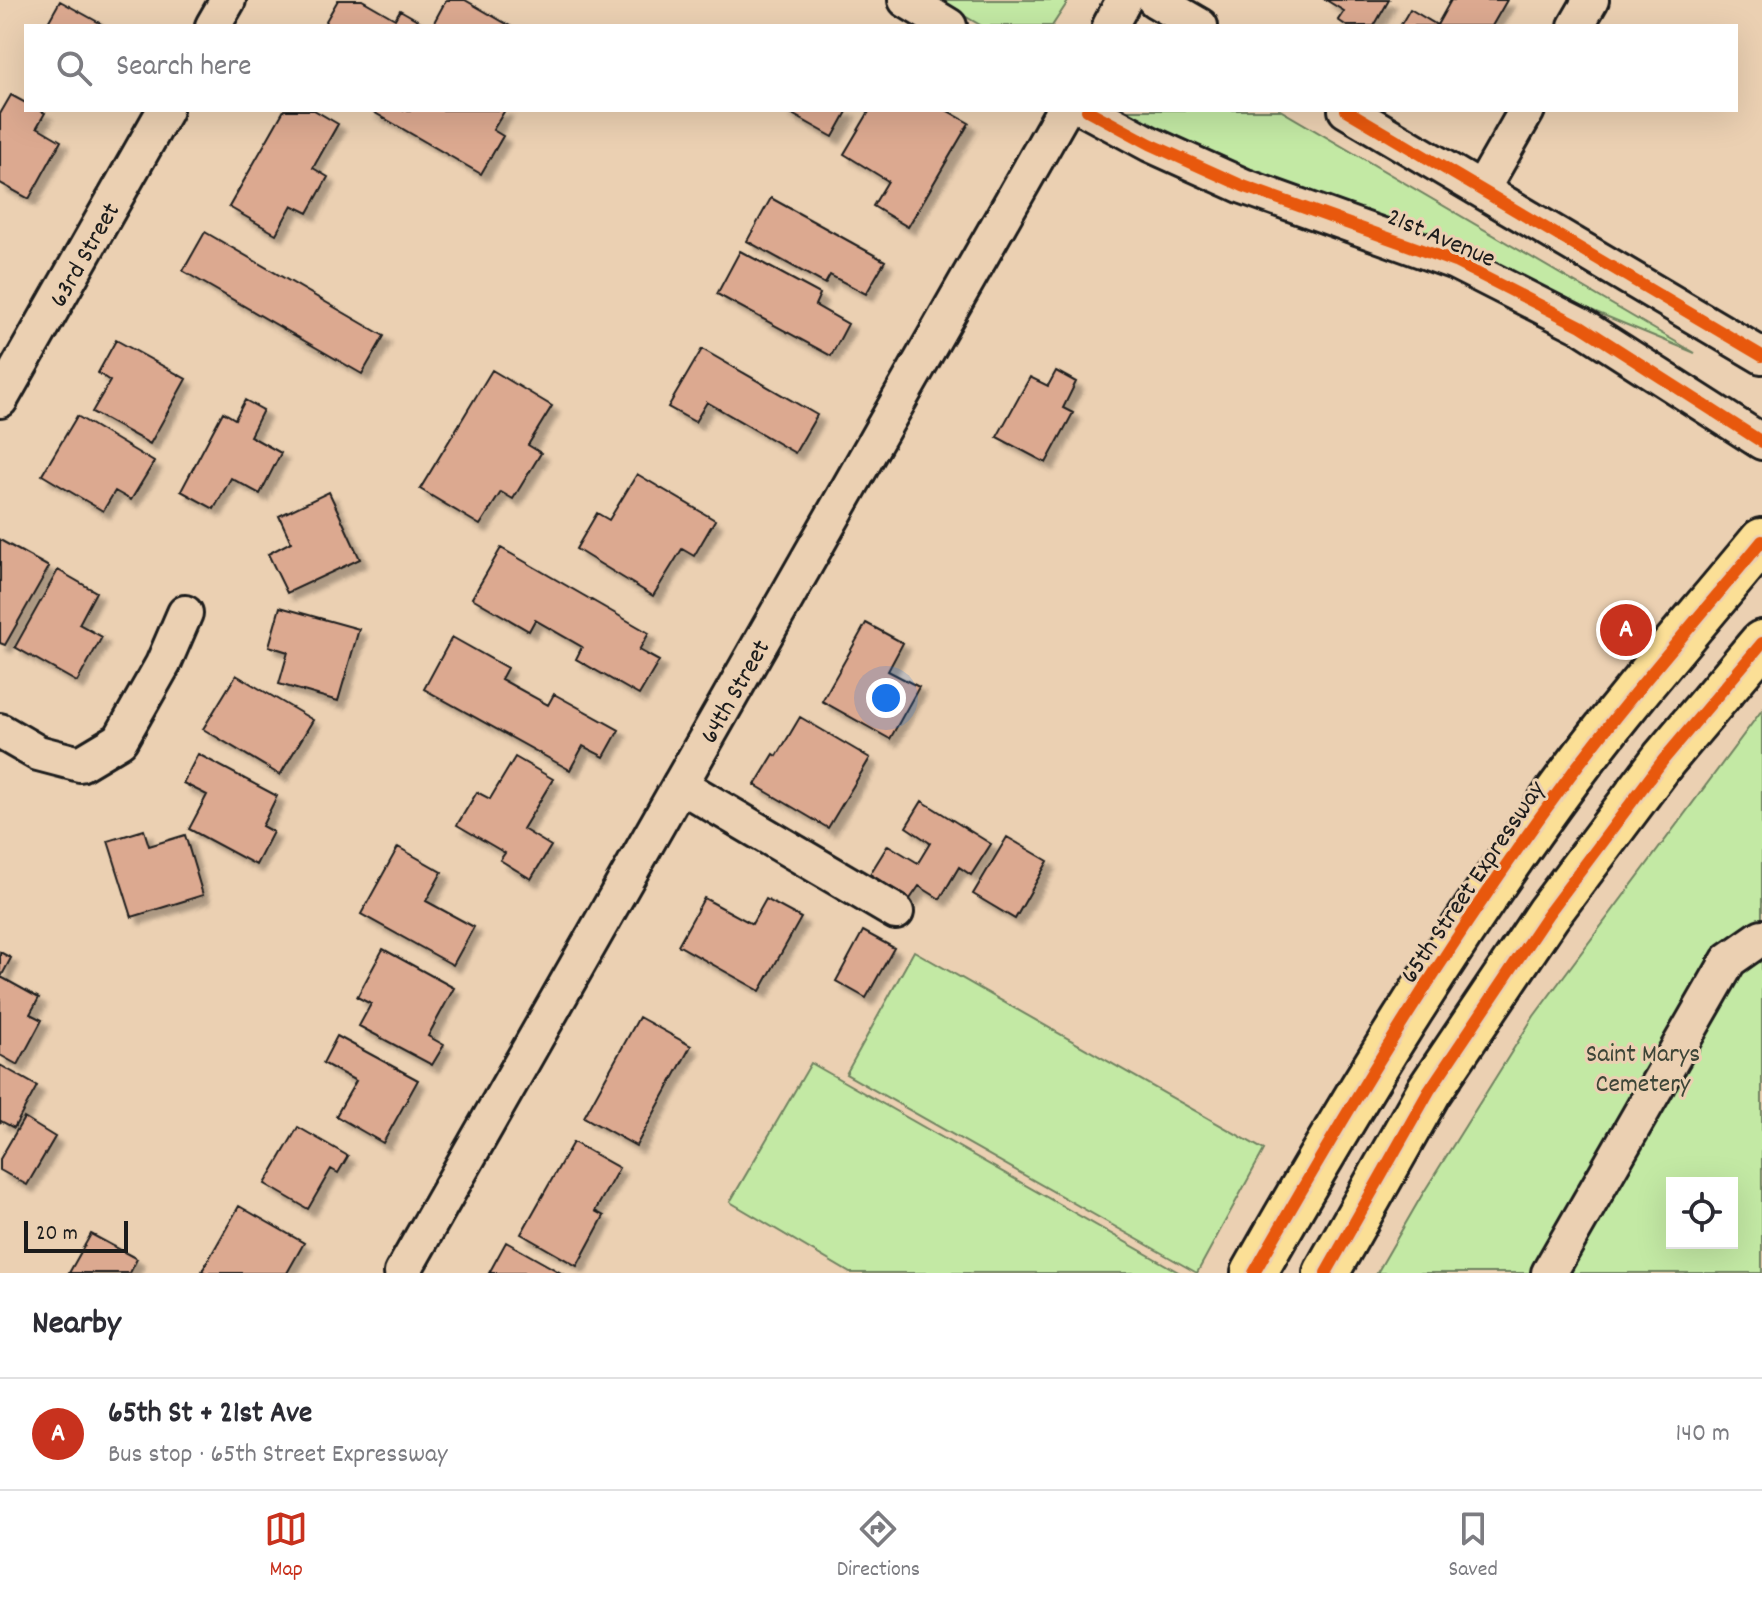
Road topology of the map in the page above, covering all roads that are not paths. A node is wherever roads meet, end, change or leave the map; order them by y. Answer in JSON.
{"nodes":[{"id":1,"x":228,"y":0,"type":"edge"},
{"id":2,"x":906,"y":0,"type":"edge"},
{"id":3,"x":1124,"y":0,"type":"edge"},
{"id":4,"x":1155,"y":0,"type":"edge"},
{"id":5,"x":1591,"y":0,"type":"edge"},
{"id":6,"x":214,"y":24,"type":"edge"},
{"id":7,"x":946,"y":24,"type":"edge"},
{"id":8,"x":1111,"y":24,"type":"edge"},
{"id":9,"x":1197,"y":24,"type":"edge"},
{"id":10,"x":1577,"y":24,"type":"edge"},
{"id":11,"x":164,"y":112,"type":"edge"},
{"id":12,"x":1063,"y":112,"type":"edge"},
{"id":13,"x":1091,"y":112,"type":"edge"},
{"id":14,"x":1349,"y":112,"type":"edge"},
{"id":15,"x":1526,"y":112,"type":"edge"},
{"id":16,"x":1482,"y":189,"type":"junction"},
{"id":17,"x":1762,"y":356,"type":"edge"},
{"id":18,"x":0,"y":400,"type":"edge"},
{"id":19,"x":1762,"y":442,"type":"edge"},
{"id":20,"x":1762,"y":541,"type":"edge"},
{"id":21,"x":185,"y":613,"type":"dead end"},
{"id":22,"x":1762,"y":643,"type":"edge"},
{"id":23,"x":0,"y":731,"type":"edge"},
{"id":24,"x":680,"y":785,"type":"junction"},
{"id":25,"x":896,"y":912,"type":"dead end"},
{"id":26,"x":1762,"y":937,"type":"edge"},
{"id":27,"x":402,"y":1273,"type":"edge"},
{"id":28,"x":1254,"y":1273,"type":"edge"},
{"id":29,"x":1326,"y":1273,"type":"edge"},
{"id":30,"x":1549,"y":1273,"type":"edge"}],
"edges":[{"from":1,"to":6,"type":"street"},
{"from":2,"to":7,"type":"street"},
{"from":3,"to":8,"type":"street"},
{"from":4,"to":9,"type":"street"},
{"from":5,"to":10,"type":"street"},
{"from":11,"to":18,"type":"street","name":"63rd Street"},
{"from":12,"to":24,"type":"street","name":"64th Street"},
{"from":13,"to":19,"type":"street","name":"21st Avenue"},
{"from":14,"to":16,"type":"street","name":"21st Avenue"},
{"from":15,"to":16,"type":"street"},
{"from":16,"to":17,"type":"street","name":"21st Avenue"},
{"from":20,"to":28,"type":"main road","name":"65th Street Expressway"},
{"from":21,"to":23,"type":"street"},
{"from":22,"to":29,"type":"main road"},
{"from":24,"to":25,"type":"street"},
{"from":24,"to":27,"type":"street","name":"64th Street"},
{"from":26,"to":30,"type":"street"}]}
